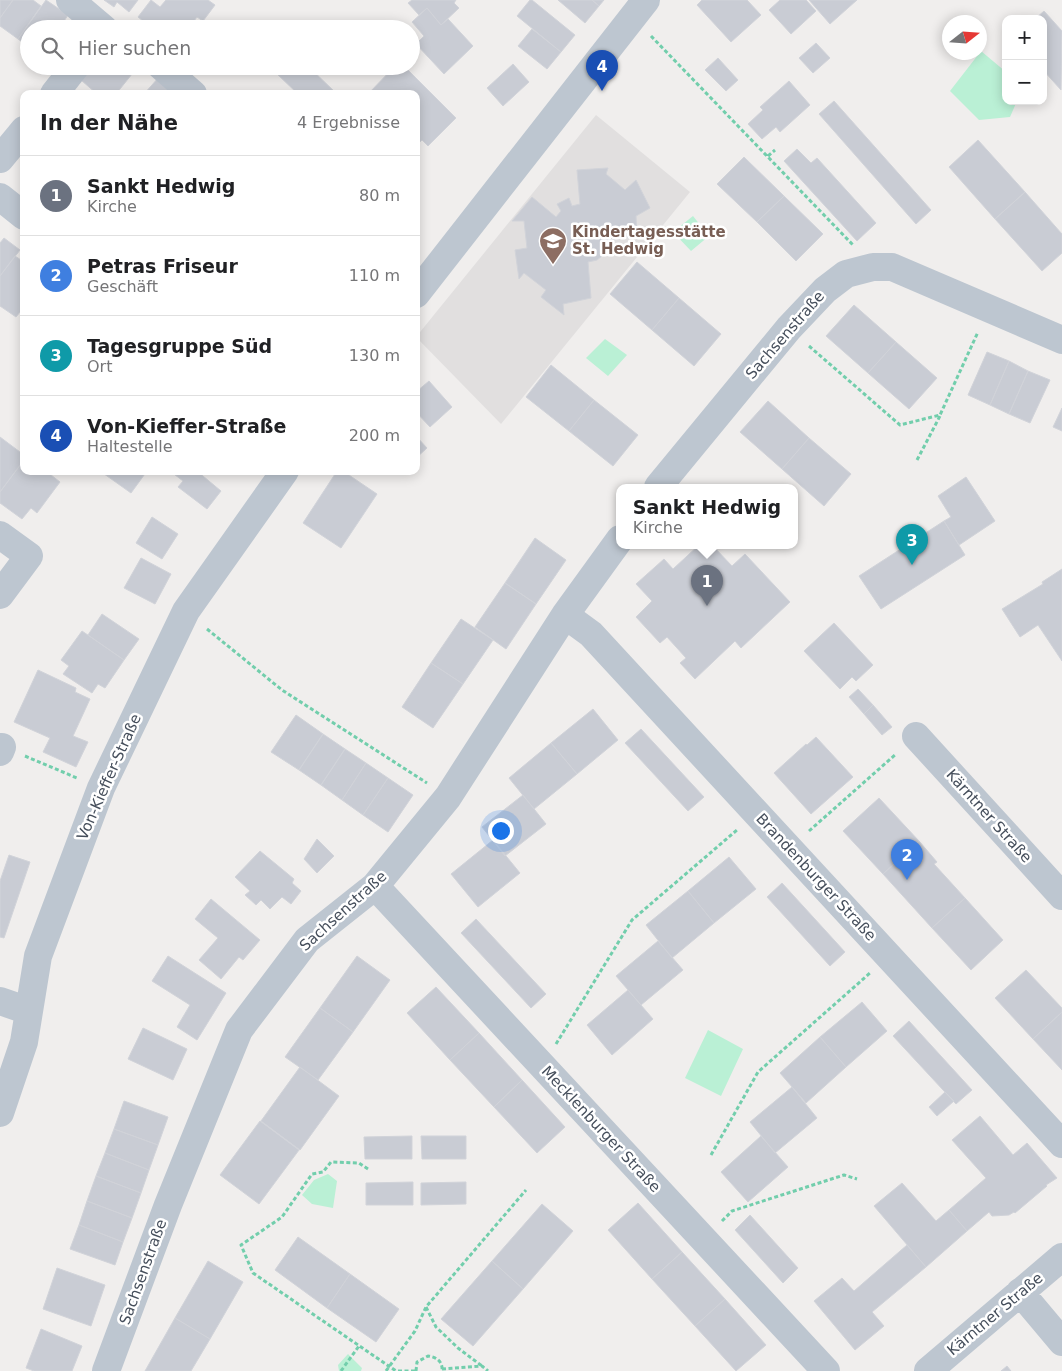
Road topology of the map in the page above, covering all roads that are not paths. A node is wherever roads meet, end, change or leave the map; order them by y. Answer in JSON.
{"nodes":[{"id":1,"x":70,"y":0,"type":"edge"},
{"id":2,"x":640,"y":9,"type":"edge"},
{"id":3,"x":93,"y":20,"type":"edge"},
{"id":4,"x":69,"y":75,"type":"edge"},
{"id":5,"x":172,"y":75,"type":"edge"},
{"id":6,"x":57,"y":90,"type":"edge"},
{"id":7,"x":189,"y":90,"type":"edge"},
{"id":8,"x":20,"y":135,"type":"edge"},
{"id":9,"x":0,"y":159,"type":"edge"},
{"id":10,"x":0,"y":197,"type":"edge"},
{"id":11,"x":20,"y":213,"type":"edge"},
{"id":12,"x":420,"y":289,"type":"edge"},
{"id":13,"x":1061,"y":336,"type":"edge"},
{"id":14,"x":282,"y":475,"type":"edge"},
{"id":15,"x":660,"y":484,"type":"edge"},
{"id":16,"x":0,"y":535,"type":"edge"},
{"id":17,"x":616,"y":545,"type":"edge"},
{"id":18,"x":0,"y":595,"type":"edge"},
{"id":19,"x":565,"y":615,"type":"junction"},
{"id":20,"x":916,"y":736,"type":"road end"},
{"id":21,"x":375,"y":886,"type":"junction"},
{"id":22,"x":1062,"y":896,"type":"edge"},
{"id":23,"x":0,"y":1001,"type":"edge"},
{"id":24,"x":29,"y":1011,"type":"junction"},
{"id":25,"x":0,"y":1113,"type":"edge"},
{"id":26,"x":1062,"y":1144,"type":"edge"},
{"id":27,"x":1062,"y":1257,"type":"edge"},
{"id":28,"x":1020,"y":1292,"type":"junction"},
{"id":29,"x":1062,"y":1342,"type":"edge"},
{"id":30,"x":106,"y":1371,"type":"edge"},
{"id":31,"x":826,"y":1371,"type":"edge"},
{"id":32,"x":928,"y":1371,"type":"edge"}],
"edges":[{"from":1,"to":3,"type":"street"},
{"from":2,"to":12,"type":"street"},
{"from":4,"to":6,"type":"street"},
{"from":5,"to":7,"type":"street"},
{"from":8,"to":9,"type":"street"},
{"from":10,"to":11,"type":"street"},
{"from":13,"to":15,"type":"street","name":"Sachsenstraße"},
{"from":14,"to":24,"type":"street","name":"Von-Kieffer-Straße"},
{"from":16,"to":18,"type":"street"},
{"from":17,"to":19,"type":"street","name":"Sachsenstraße"},
{"from":19,"to":21,"type":"street","name":"Sachsenstraße"},
{"from":19,"to":26,"type":"street","name":"Brandenburger Straße"},
{"from":20,"to":22,"type":"street","name":"Kärntner Straße"},
{"from":21,"to":30,"type":"street","name":"Sachsenstraße"},
{"from":21,"to":31,"type":"street","name":"Mecklenburger Straße"},
{"from":23,"to":24,"type":"street"},
{"from":24,"to":25,"type":"street","name":"Von-Kieffer-Straße"},
{"from":27,"to":28,"type":"street","name":"Kärntner Straße"},
{"from":28,"to":29,"type":"street"},
{"from":28,"to":32,"type":"street","name":"Kärntner Straße"}]}
